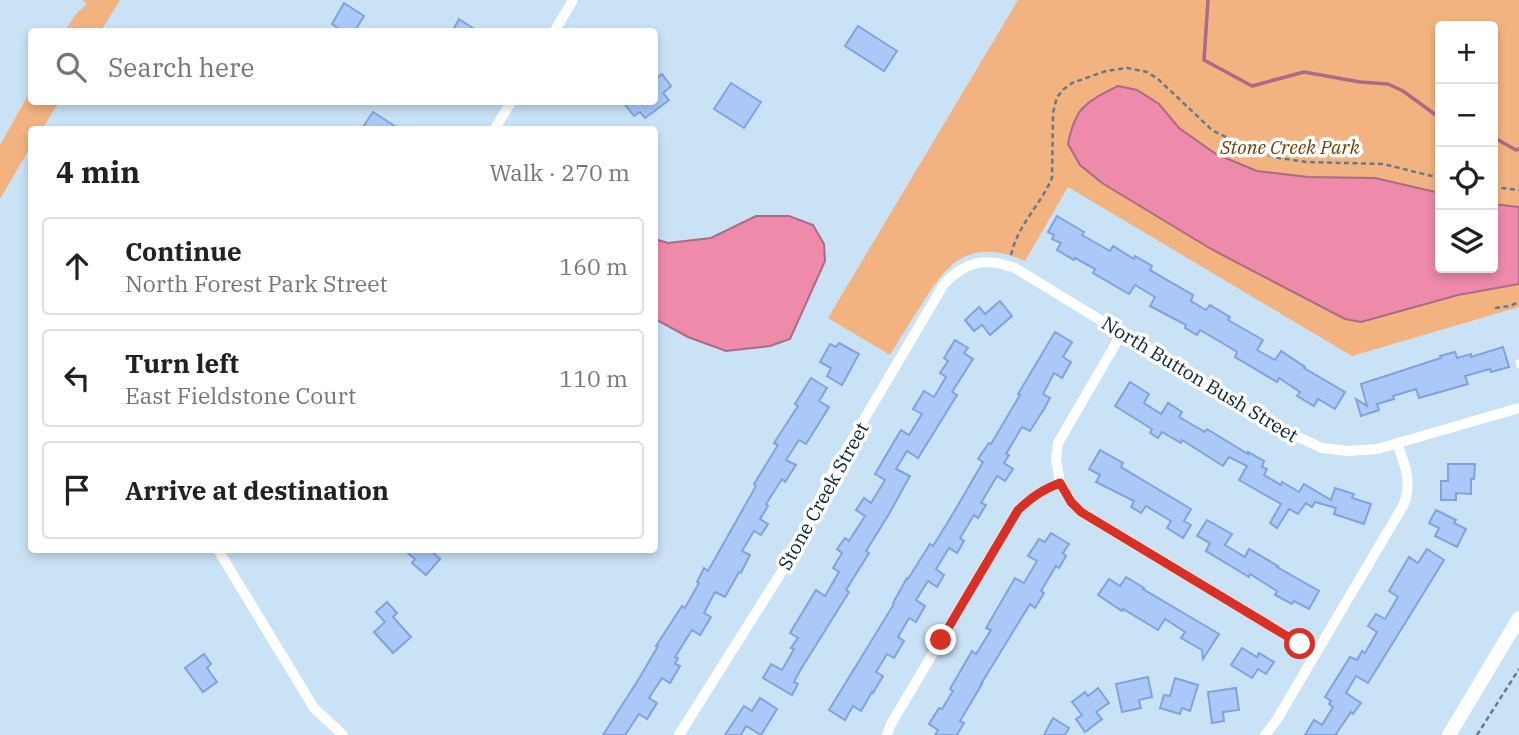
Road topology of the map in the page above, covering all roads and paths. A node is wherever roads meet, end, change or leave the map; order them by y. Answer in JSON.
{"nodes":[{"id":1,"x":573,"y":0,"type":"edge"},
{"id":2,"x":556,"y":28,"type":"edge"},
{"id":3,"x":509,"y":105,"type":"edge"},
{"id":4,"x":496,"y":126,"type":"edge"},
{"id":5,"x":1435,"y":177,"type":"edge"},
{"id":6,"x":1498,"y":188,"type":"edge"},
{"id":7,"x":1519,"y":190,"type":"edge"},
{"id":8,"x":1011,"y":255,"type":"dead end"},
{"id":9,"x":972,"y":264,"type":"joint"},
{"id":10,"x":1519,"y":302,"type":"edge"},
{"id":11,"x":1495,"y":308,"type":"dead end"},
{"id":12,"x":1122,"y":334,"type":"junction"},
{"id":13,"x":1519,"y":408,"type":"edge"},
{"id":14,"x":1397,"y":443,"type":"junction"},
{"id":15,"x":1060,"y":483,"type":"junction"},
{"id":16,"x":220,"y":553,"type":"edge"},
{"id":17,"x":1519,"y":618,"type":"edge"},
{"id":18,"x":1315,"y":653,"type":"junction"},
{"id":19,"x":1519,"y":669,"type":"edge"},
{"id":20,"x":343,"y":735,"type":"edge"},
{"id":21,"x":679,"y":735,"type":"edge"},
{"id":22,"x":887,"y":735,"type":"edge"},
{"id":23,"x":1265,"y":735,"type":"edge"},
{"id":24,"x":1449,"y":735,"type":"edge"},
{"id":25,"x":1477,"y":735,"type":"edge"}],
"edges":[{"from":1,"to":2,"type":"street"},
{"from":3,"to":4,"type":"street"},
{"from":5,"to":8,"type":"path"},
{"from":6,"to":7,"type":"path"},
{"from":9,"to":12,"type":"street","name":"North Button Bush Street"},
{"from":9,"to":21,"type":"street","name":"Stone Creek Street"},
{"from":10,"to":11,"type":"path"},
{"from":12,"to":14,"type":"street","name":"North Button Bush Street"},
{"from":12,"to":15,"type":"street"},
{"from":13,"to":14,"type":"street","name":"North Button Bush Street"},
{"from":14,"to":18,"type":"street"},
{"from":15,"to":18,"type":"street"},
{"from":15,"to":22,"type":"street"},
{"from":16,"to":20,"type":"street"},
{"from":17,"to":24,"type":"main road"},
{"from":18,"to":23,"type":"street"},
{"from":19,"to":25,"type":"path"}]}
